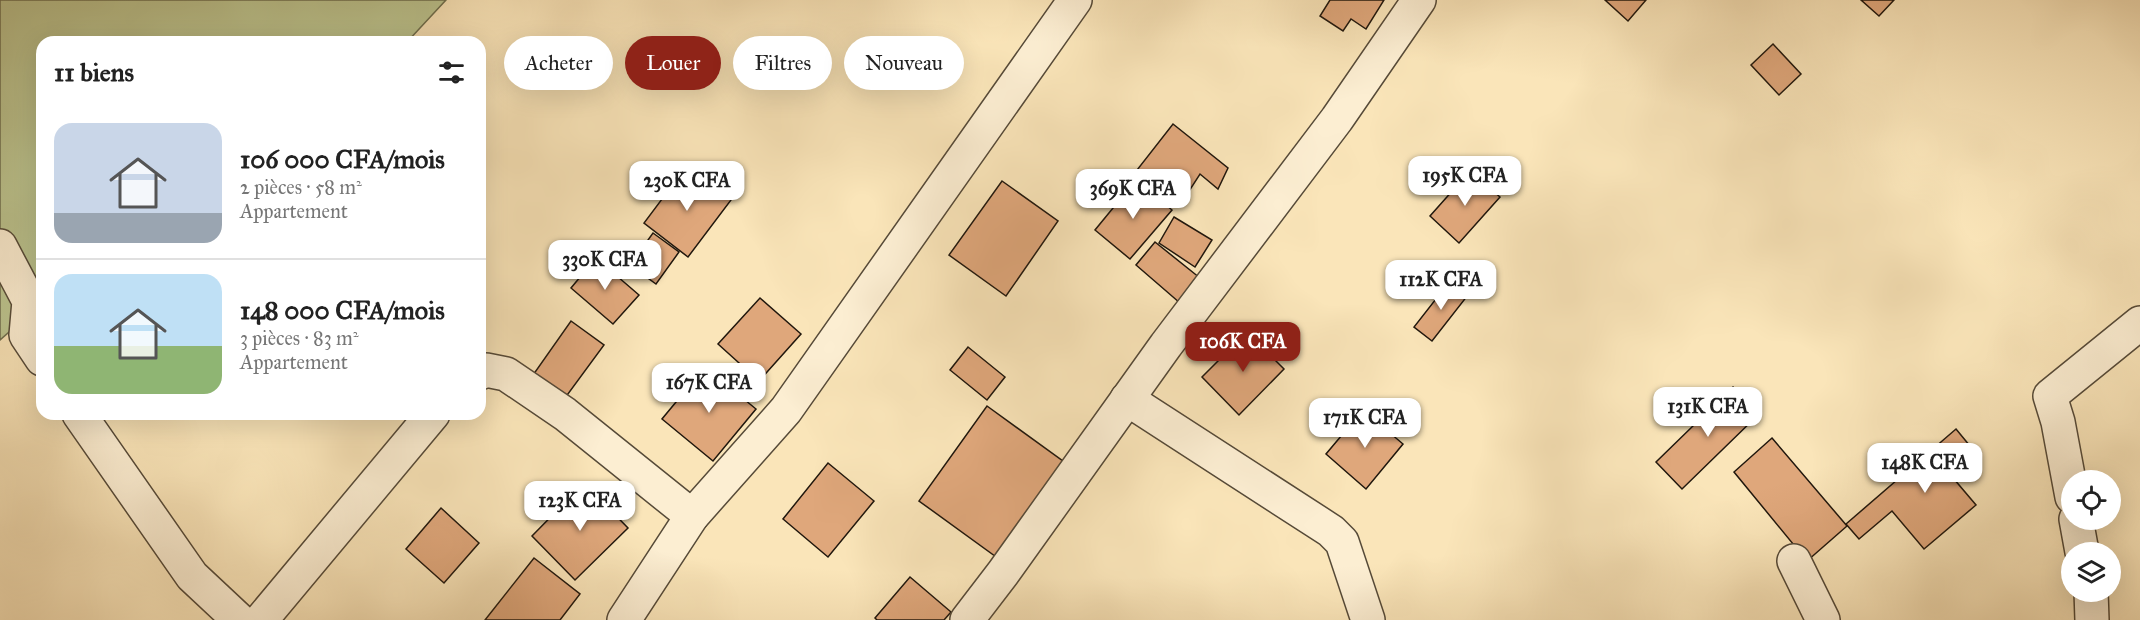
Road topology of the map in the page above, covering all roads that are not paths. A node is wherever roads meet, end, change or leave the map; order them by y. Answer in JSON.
{"nodes":[{"id":1,"x":1075,"y":0,"type":"edge"},
{"id":2,"x":1419,"y":0,"type":"edge"},
{"id":3,"x":0,"y":246,"type":"edge"},
{"id":4,"x":2140,"y":323,"type":"edge"},
{"id":5,"x":36,"y":350,"type":"edge"},
{"id":6,"x":486,"y":370,"type":"edge"},
{"id":7,"x":1127,"y":399,"type":"junction"},
{"id":8,"x":83,"y":420,"type":"edge"},
{"id":9,"x":428,"y":420,"type":"edge"},
{"id":10,"x":2067,"y":470,"type":"edge"},
{"id":11,"x":692,"y":516,"type":"junction"},
{"id":12,"x":1794,"y":561,"type":"dead end"},
{"id":13,"x":2091,"y":602,"type":"edge"},
{"id":14,"x":239,"y":620,"type":"edge"},
{"id":15,"x":261,"y":620,"type":"edge"},
{"id":16,"x":624,"y":620,"type":"edge"},
{"id":17,"x":967,"y":620,"type":"edge"},
{"id":18,"x":1368,"y":620,"type":"edge"},
{"id":19,"x":1823,"y":620,"type":"edge"},
{"id":20,"x":2092,"y":620,"type":"edge"}],
"edges":[{"from":1,"to":11,"type":"street"},
{"from":2,"to":7,"type":"street"},
{"from":3,"to":5,"type":"street"},
{"from":4,"to":10,"type":"street"},
{"from":6,"to":11,"type":"street"},
{"from":7,"to":17,"type":"street"},
{"from":7,"to":18,"type":"street"},
{"from":8,"to":14,"type":"street"},
{"from":9,"to":15,"type":"street"},
{"from":11,"to":16,"type":"street"},
{"from":12,"to":19,"type":"street"},
{"from":13,"to":20,"type":"street"}]}
